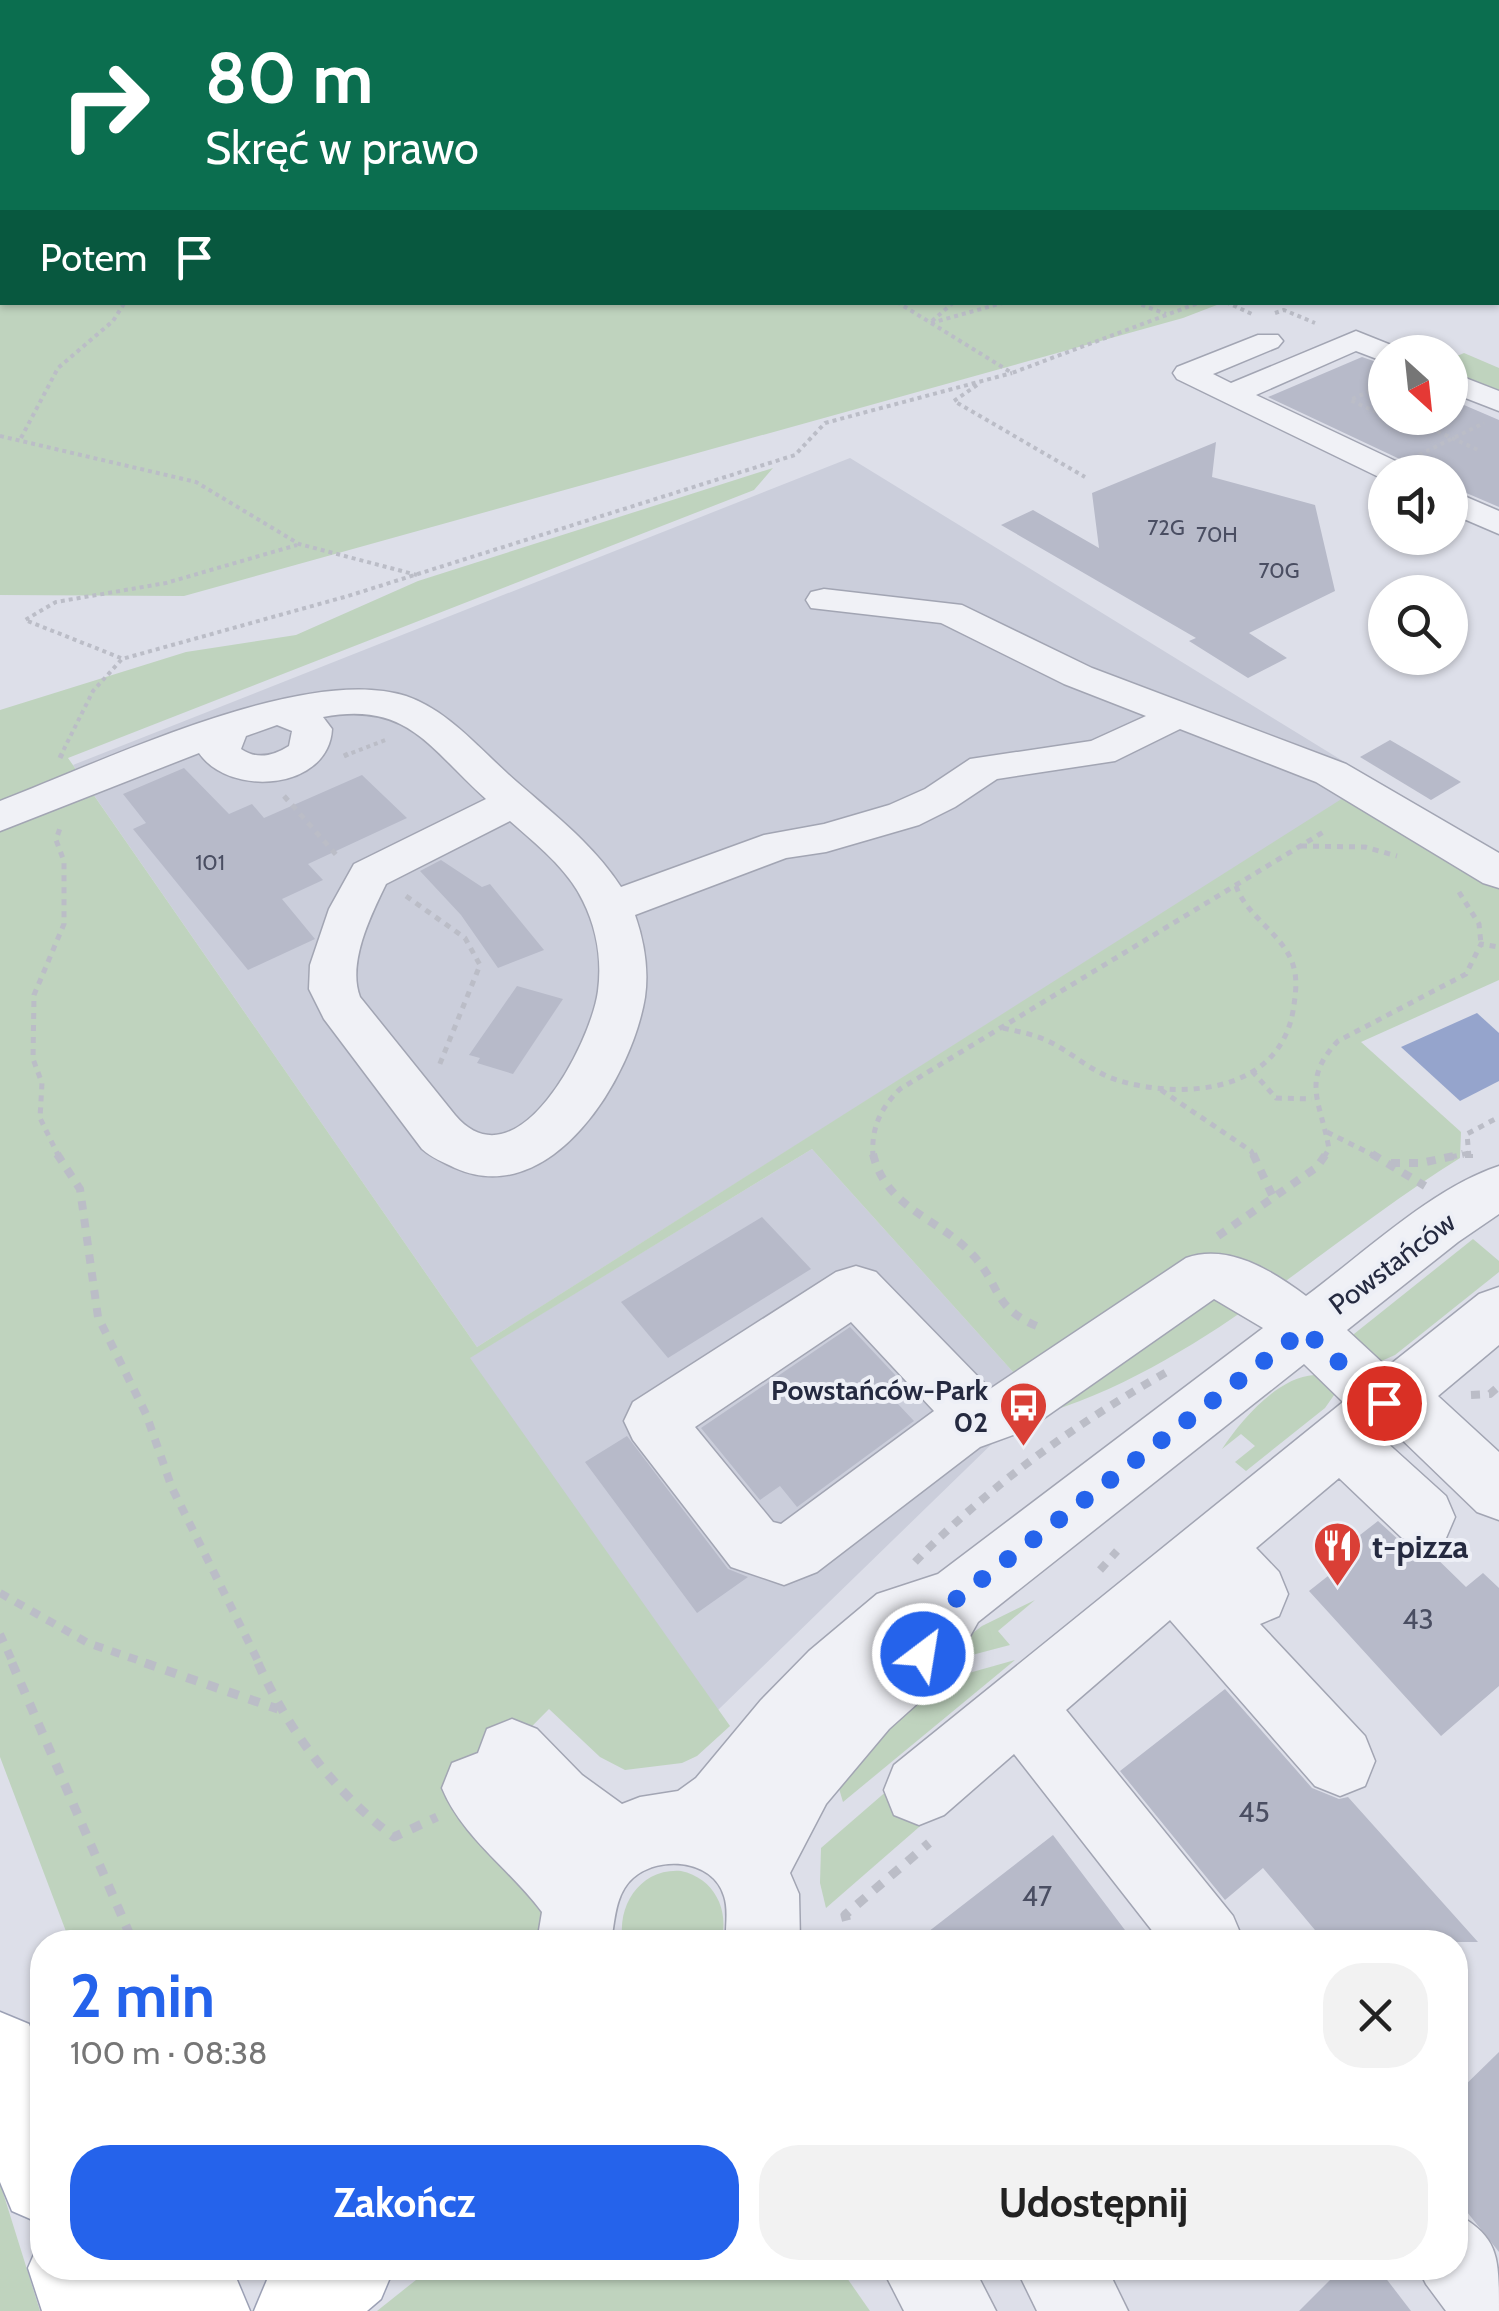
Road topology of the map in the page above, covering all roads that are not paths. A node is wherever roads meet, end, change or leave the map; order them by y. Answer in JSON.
{"nodes":[{"id":1,"x":1368,"y":346,"type":"edge"},
{"id":2,"x":1368,"y":347,"type":"edge"},
{"id":3,"x":1230,"y":395,"type":"junction"},
{"id":4,"x":1368,"y":456,"type":"edge"},
{"id":5,"x":1468,"y":509,"type":"edge"},
{"id":6,"x":1499,"y":524,"type":"edge"},
{"id":7,"x":824,"y":600,"type":"dead end"},
{"id":8,"x":280,"y":713,"type":"junction"},
{"id":9,"x":1176,"y":713,"type":"junction"},
{"id":10,"x":234,"y":725,"type":"junction"},
{"id":11,"x":514,"y":802,"type":"junction"},
{"id":12,"x":0,"y":817,"type":"edge"},
{"id":13,"x":1499,"y":873,"type":"edge"},
{"id":14,"x":610,"y":908,"type":"junction"},
{"id":15,"x":1484,"y":1170,"type":"edge"},
{"id":16,"x":1499,"y":1311,"type":"edge"},
{"id":17,"x":1304,"y":1330,"type":"junction"},
{"id":18,"x":1373,"y":1412,"type":"junction"},
{"id":19,"x":980,"y":1420,"type":"junction"},
{"id":20,"x":1499,"y":1492,"type":"edge"},
{"id":21,"x":1424,"y":1517,"type":"dead end"},
{"id":22,"x":1192,"y":1561,"type":"junction"},
{"id":23,"x":1256,"y":1594,"type":"dead end"},
{"id":24,"x":955,"y":1600,"type":"junction"},
{"id":25,"x":1020,"y":1707,"type":"junction"},
{"id":26,"x":1340,"y":1762,"type":"dead end"},
{"id":27,"x":491,"y":1779,"type":"road end"},
{"id":28,"x":919,"y":1790,"type":"dead end"},
{"id":29,"x":691,"y":1826,"type":"junction"},
{"id":30,"x":589,"y":1895,"type":"edge"},
{"id":31,"x":758,"y":1908,"type":"edge"},
{"id":32,"x":1197,"y":1930,"type":"edge"},
{"id":33,"x":0,"y":2053,"type":"edge"},
{"id":34,"x":30,"y":2144,"type":"edge"},
{"id":35,"x":1468,"y":2272,"type":"edge"},
{"id":36,"x":76,"y":2280,"type":"edge"},
{"id":37,"x":136,"y":2280,"type":"edge"},
{"id":38,"x":932,"y":2280,"type":"edge"},
{"id":39,"x":1066,"y":2280,"type":"edge"},
{"id":40,"x":86,"y":2311,"type":"edge"},
{"id":41,"x":206,"y":2311,"type":"edge"},
{"id":42,"x":954,"y":2311,"type":"edge"},
{"id":43,"x":1086,"y":2311,"type":"edge"},
{"id":44,"x":1499,"y":2311,"type":"edge"}],
"edges":[{"from":1,"to":3,"type":"street"},
{"from":2,"to":3,"type":"street"},
{"from":3,"to":4,"type":"street"},
{"from":5,"to":6,"type":"street"},
{"from":7,"to":9,"type":"street"},
{"from":8,"to":10,"type":"street"},
{"from":8,"to":10,"type":"street"},
{"from":8,"to":11,"type":"street"},
{"from":9,"to":13,"type":"street"},
{"from":9,"to":14,"type":"street"},
{"from":10,"to":12,"type":"street"},
{"from":11,"to":14,"type":"street"},
{"from":11,"to":14,"type":"street"},
{"from":15,"to":17,"type":"street","name":"Powstańców"},
{"from":16,"to":18,"type":"street"},
{"from":17,"to":18,"type":"street"},
{"from":17,"to":19,"type":"street"},
{"from":17,"to":24,"type":"street","name":"Powstańców"},
{"from":18,"to":20,"type":"street"},
{"from":18,"to":21,"type":"street"},
{"from":18,"to":22,"type":"street"},
{"from":19,"to":19,"type":"street"},
{"from":22,"to":23,"type":"street"},
{"from":22,"to":25,"type":"street"},
{"from":22,"to":26,"type":"street"},
{"from":24,"to":29,"type":"street","name":"Powstańców"},
{"from":24,"to":31,"type":"street","name":"Powstańców"},
{"from":25,"to":28,"type":"street"},
{"from":25,"to":32,"type":"street"},
{"from":27,"to":30,"type":"street"},
{"from":29,"to":30,"type":"street"},
{"from":29,"to":31,"type":"street"},
{"from":33,"to":34,"type":"main road"},
{"from":35,"to":44,"type":"street"},
{"from":36,"to":40,"type":"main road"},
{"from":37,"to":41,"type":"main road"},
{"from":38,"to":42,"type":"street"},
{"from":39,"to":43,"type":"street"}]}
